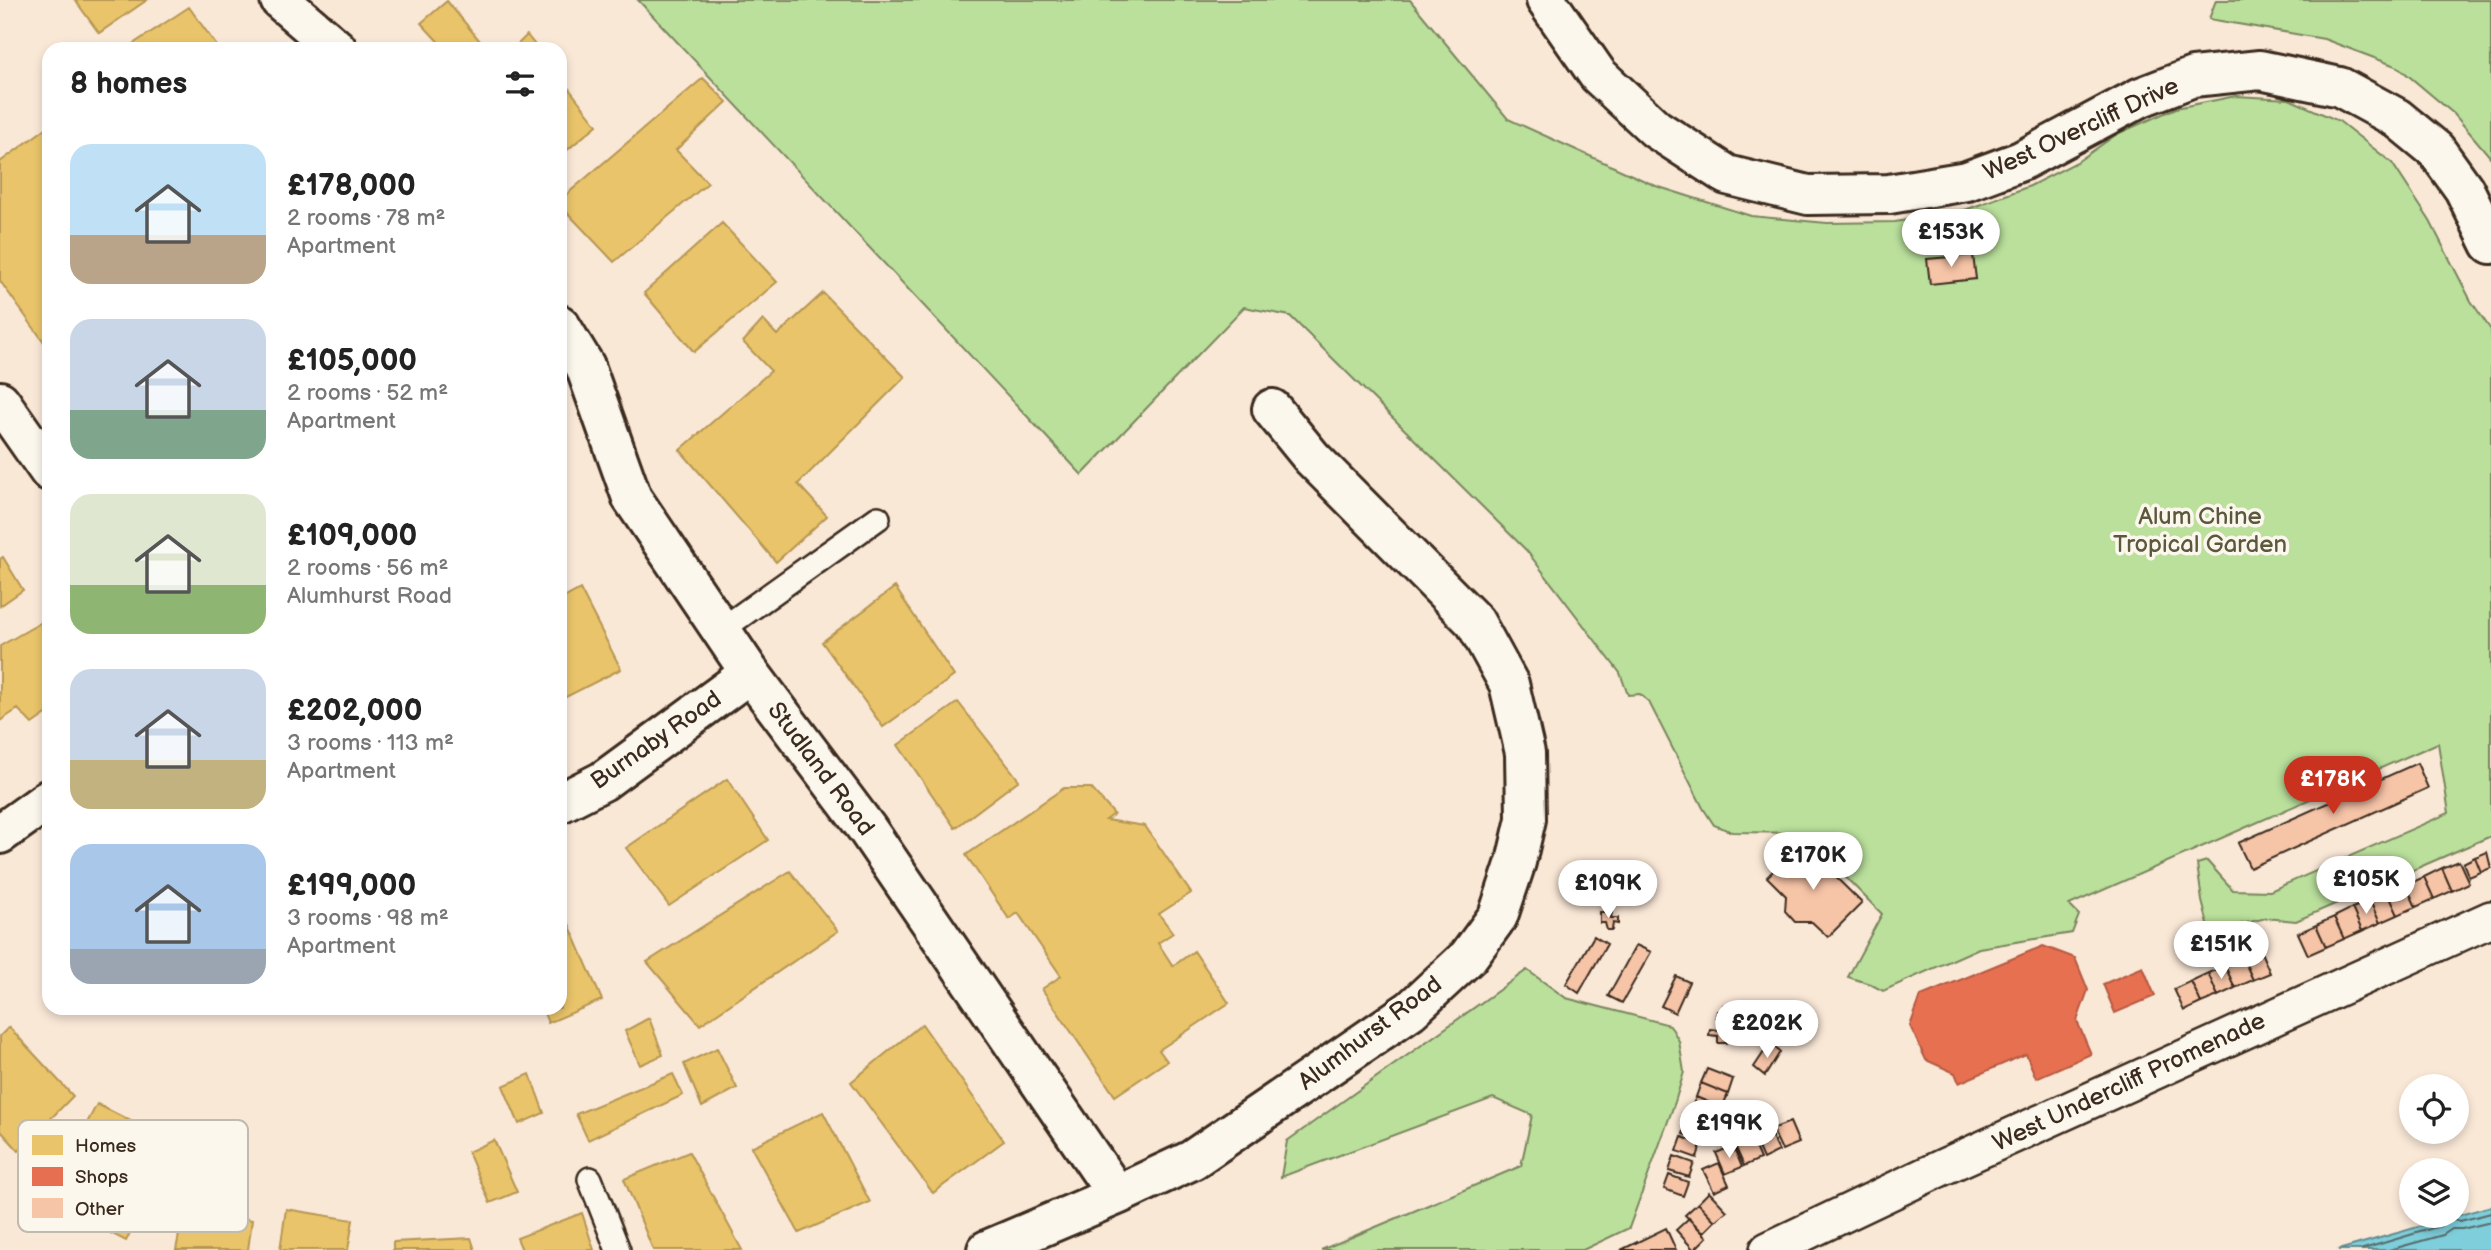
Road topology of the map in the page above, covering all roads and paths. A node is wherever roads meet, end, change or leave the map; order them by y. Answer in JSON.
{"nodes":[{"id":1,"x":280,"y":0,"type":"edge"},
{"id":2,"x":1546,"y":0,"type":"edge"},
{"id":3,"x":329,"y":42,"type":"edge"},
{"id":4,"x":2491,"y":244,"type":"edge"},
{"id":5,"x":567,"y":337,"type":"edge"},
{"id":6,"x":0,"y":401,"type":"edge"},
{"id":7,"x":1272,"y":409,"type":"dead end"},
{"id":8,"x":42,"y":461,"type":"edge"},
{"id":9,"x":878,"y":518,"type":"dead end"},
{"id":10,"x":721,"y":630,"type":"junction"},
{"id":11,"x":750,"y":673,"type":"junction"},
{"id":12,"x":567,"y":799,"type":"edge"},
{"id":13,"x":42,"y":804,"type":"edge"},
{"id":14,"x":0,"y":834,"type":"edge"},
{"id":15,"x":2491,"y":919,"type":"edge"},
{"id":16,"x":590,"y":1179,"type":"dead end"},
{"id":17,"x":1117,"y":1195,"type":"junction"},
{"id":18,"x":618,"y":1250,"type":"edge"},
{"id":19,"x":987,"y":1250,"type":"edge"},
{"id":20,"x":1768,"y":1250,"type":"edge"}],
"edges":[{"from":1,"to":3,"type":"street"},
{"from":2,"to":4,"type":"street","name":"West Overcliff Drive"},
{"from":5,"to":10,"type":"street","name":"Studland Road"},
{"from":6,"to":8,"type":"street"},
{"from":7,"to":17,"type":"street","name":"Alumhurst Road"},
{"from":9,"to":10,"type":"lane"},
{"from":10,"to":11,"type":"street","name":"Studland Road"},
{"from":11,"to":12,"type":"street","name":"Burnaby Road"},
{"from":11,"to":17,"type":"street","name":"Studland Road"},
{"from":13,"to":14,"type":"street"},
{"from":15,"to":20,"type":"street","name":"West Undercliff Promenade"},
{"from":16,"to":18,"type":"lane"},
{"from":17,"to":19,"type":"street","name":"Alumhurst Road"}]}
